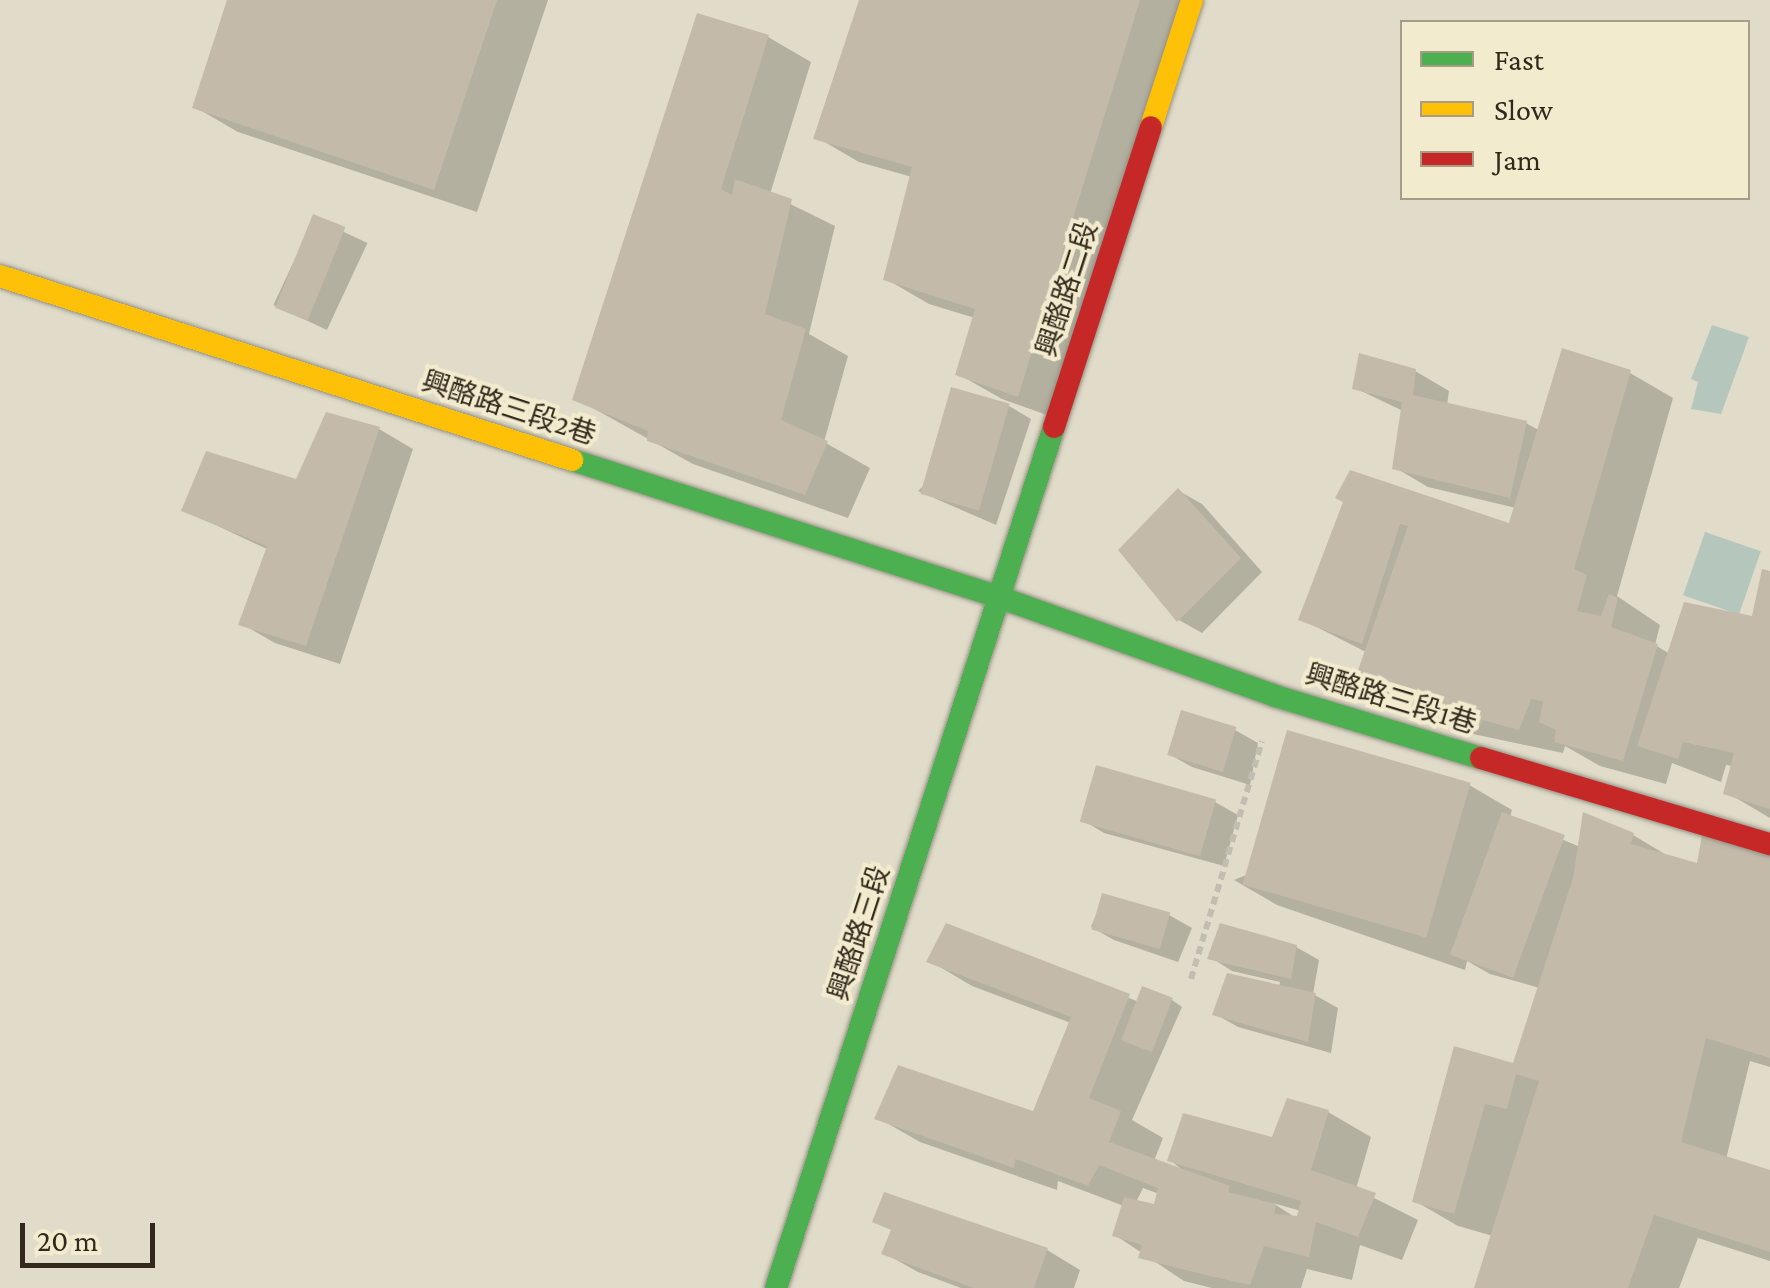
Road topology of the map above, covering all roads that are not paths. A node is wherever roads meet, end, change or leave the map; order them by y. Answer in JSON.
{"nodes":[{"id":1,"x":1192,"y":0,"type":"edge"},
{"id":2,"x":0,"y":276,"type":"edge"},
{"id":3,"x":999,"y":597,"type":"junction"},
{"id":4,"x":1770,"y":844,"type":"edge"},
{"id":5,"x":776,"y":1288,"type":"edge"}],
"edges":[{"from":1,"to":3,"type":"street","name":"興酪路二段"},
{"from":2,"to":3,"type":"street","name":"興酪路三段2巷"},
{"from":3,"to":4,"type":"street","name":"興酪路三段1巷"},
{"from":3,"to":5,"type":"street","name":"興酪路三段"}]}
